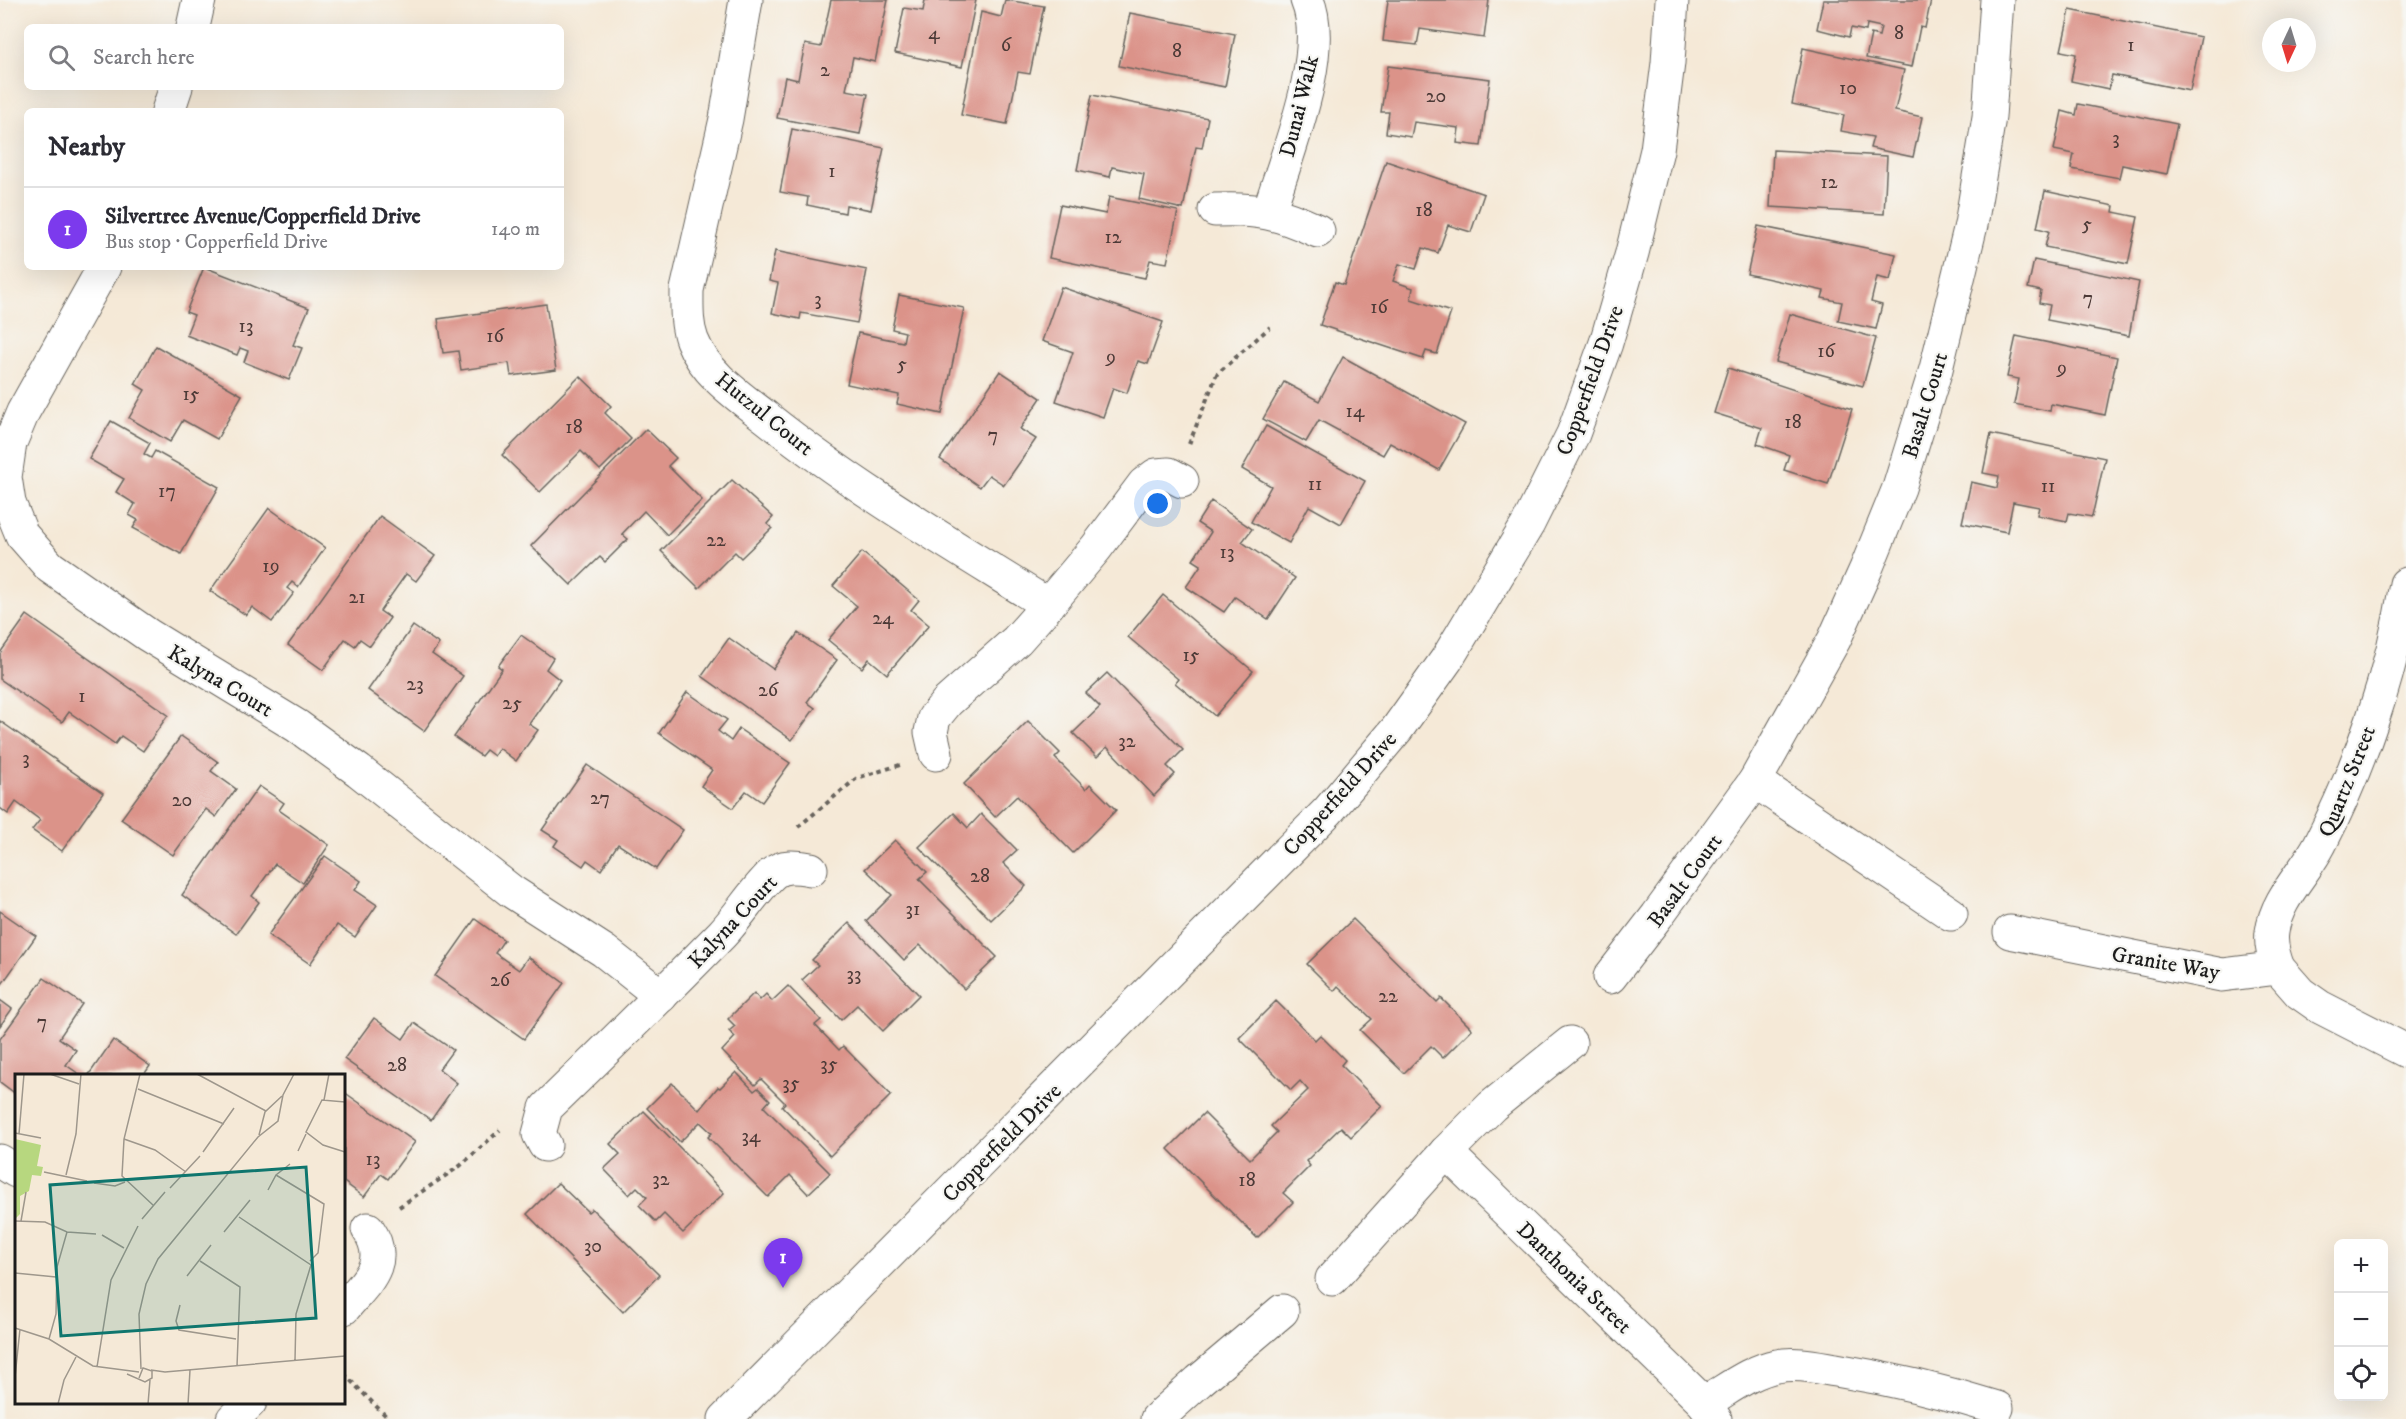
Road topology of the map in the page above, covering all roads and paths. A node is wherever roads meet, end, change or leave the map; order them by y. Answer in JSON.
{"nodes":[{"id":1,"x":199,"y":0,"type":"edge"},
{"id":2,"x":746,"y":0,"type":"edge"},
{"id":3,"x":1307,"y":0,"type":"edge"},
{"id":4,"x":1672,"y":0,"type":"edge"},
{"id":5,"x":1997,"y":0,"type":"edge"},
{"id":6,"x":194,"y":24,"type":"edge"},
{"id":7,"x":175,"y":90,"type":"edge"},
{"id":8,"x":169,"y":108,"type":"edge"},
{"id":9,"x":1215,"y":210,"type":"dead end"},
{"id":10,"x":1269,"y":212,"type":"junction"},
{"id":11,"x":1318,"y":231,"type":"dead end"},
{"id":12,"x":102,"y":270,"type":"edge"},
{"id":13,"x":1270,"y":327,"type":"dead end"},
{"id":14,"x":1179,"y":479,"type":"joint"},
{"id":15,"x":11,"y":540,"type":"edge"},
{"id":16,"x":2406,"y":584,"type":"edge"},
{"id":17,"x":1048,"y":605,"type":"junction"},
{"id":18,"x":935,"y":750,"type":"joint"},
{"id":19,"x":1755,"y":781,"type":"junction"},
{"id":20,"x":798,"y":828,"type":"dead end"},
{"id":21,"x":811,"y":869,"type":"dead end"},
{"id":22,"x":1951,"y":914,"type":"dead end"},
{"id":23,"x":2010,"y":932,"type":"dead end"},
{"id":24,"x":2278,"y":968,"type":"junction"},
{"id":25,"x":1610,"y":977,"type":"dead end"},
{"id":26,"x":662,"y":996,"type":"junction"},
{"id":27,"x":1570,"y":1043,"type":"dead end"},
{"id":28,"x":2406,"y":1051,"type":"edge"},
{"id":29,"x":543,"y":1133,"type":"joint"},
{"id":30,"x":1446,"y":1152,"type":"junction"},
{"id":31,"x":0,"y":1161,"type":"edge"},
{"id":32,"x":15,"y":1170,"type":"edge"},
{"id":33,"x":370,"y":1232,"type":"joint"},
{"id":34,"x":1332,"y":1279,"type":"dead end"},
{"id":35,"x":345,"y":1307,"type":"edge"},
{"id":36,"x":1282,"y":1311,"type":"dead end"},
{"id":37,"x":345,"y":1375,"type":"edge"},
{"id":38,"x":248,"y":1404,"type":"edge"},
{"id":39,"x":1997,"y":1408,"type":"dead end"},
{"id":40,"x":1709,"y":1411,"type":"edge"},
{"id":41,"x":233,"y":1419,"type":"edge"},
{"id":42,"x":389,"y":1419,"type":"edge"},
{"id":43,"x":725,"y":1419,"type":"edge"},
{"id":44,"x":1157,"y":1419,"type":"edge"}],
"edges":[{"from":1,"to":6,"type":"street"},
{"from":2,"to":17,"type":"street","name":"Hutzul Court"},
{"from":3,"to":10,"type":"street","name":"Dunai Walk"},
{"from":4,"to":43,"type":"street","name":"Copperfield Drive"},
{"from":5,"to":19,"type":"street","name":"Basalt Court"},
{"from":7,"to":8,"type":"street"},
{"from":9,"to":10,"type":"street"},
{"from":10,"to":11,"type":"street"},
{"from":12,"to":15,"type":"street","name":"Kalyna Court"},
{"from":13,"to":14,"type":"path"},
{"from":14,"to":17,"type":"street"},
{"from":15,"to":26,"type":"street","name":"Kalyna Court"},
{"from":16,"to":24,"type":"street","name":"Quartz Street"},
{"from":17,"to":18,"type":"street"},
{"from":18,"to":20,"type":"path"},
{"from":19,"to":22,"type":"street"},
{"from":19,"to":25,"type":"street","name":"Basalt Court"},
{"from":21,"to":26,"type":"street","name":"Kalyna Court"},
{"from":23,"to":24,"type":"street","name":"Granite Way"},
{"from":24,"to":28,"type":"street"},
{"from":26,"to":29,"type":"street","name":"Kalyna Court"},
{"from":27,"to":30,"type":"street"},
{"from":29,"to":33,"type":"path"},
{"from":30,"to":34,"type":"street"},
{"from":30,"to":40,"type":"street","name":"Danthonia Street"},
{"from":31,"to":32,"type":"street"},
{"from":33,"to":35,"type":"street"},
{"from":36,"to":44,"type":"street"},
{"from":37,"to":42,"type":"path"},
{"from":38,"to":41,"type":"street"},
{"from":39,"to":40,"type":"street","name":"Danthonia Street"}]}
